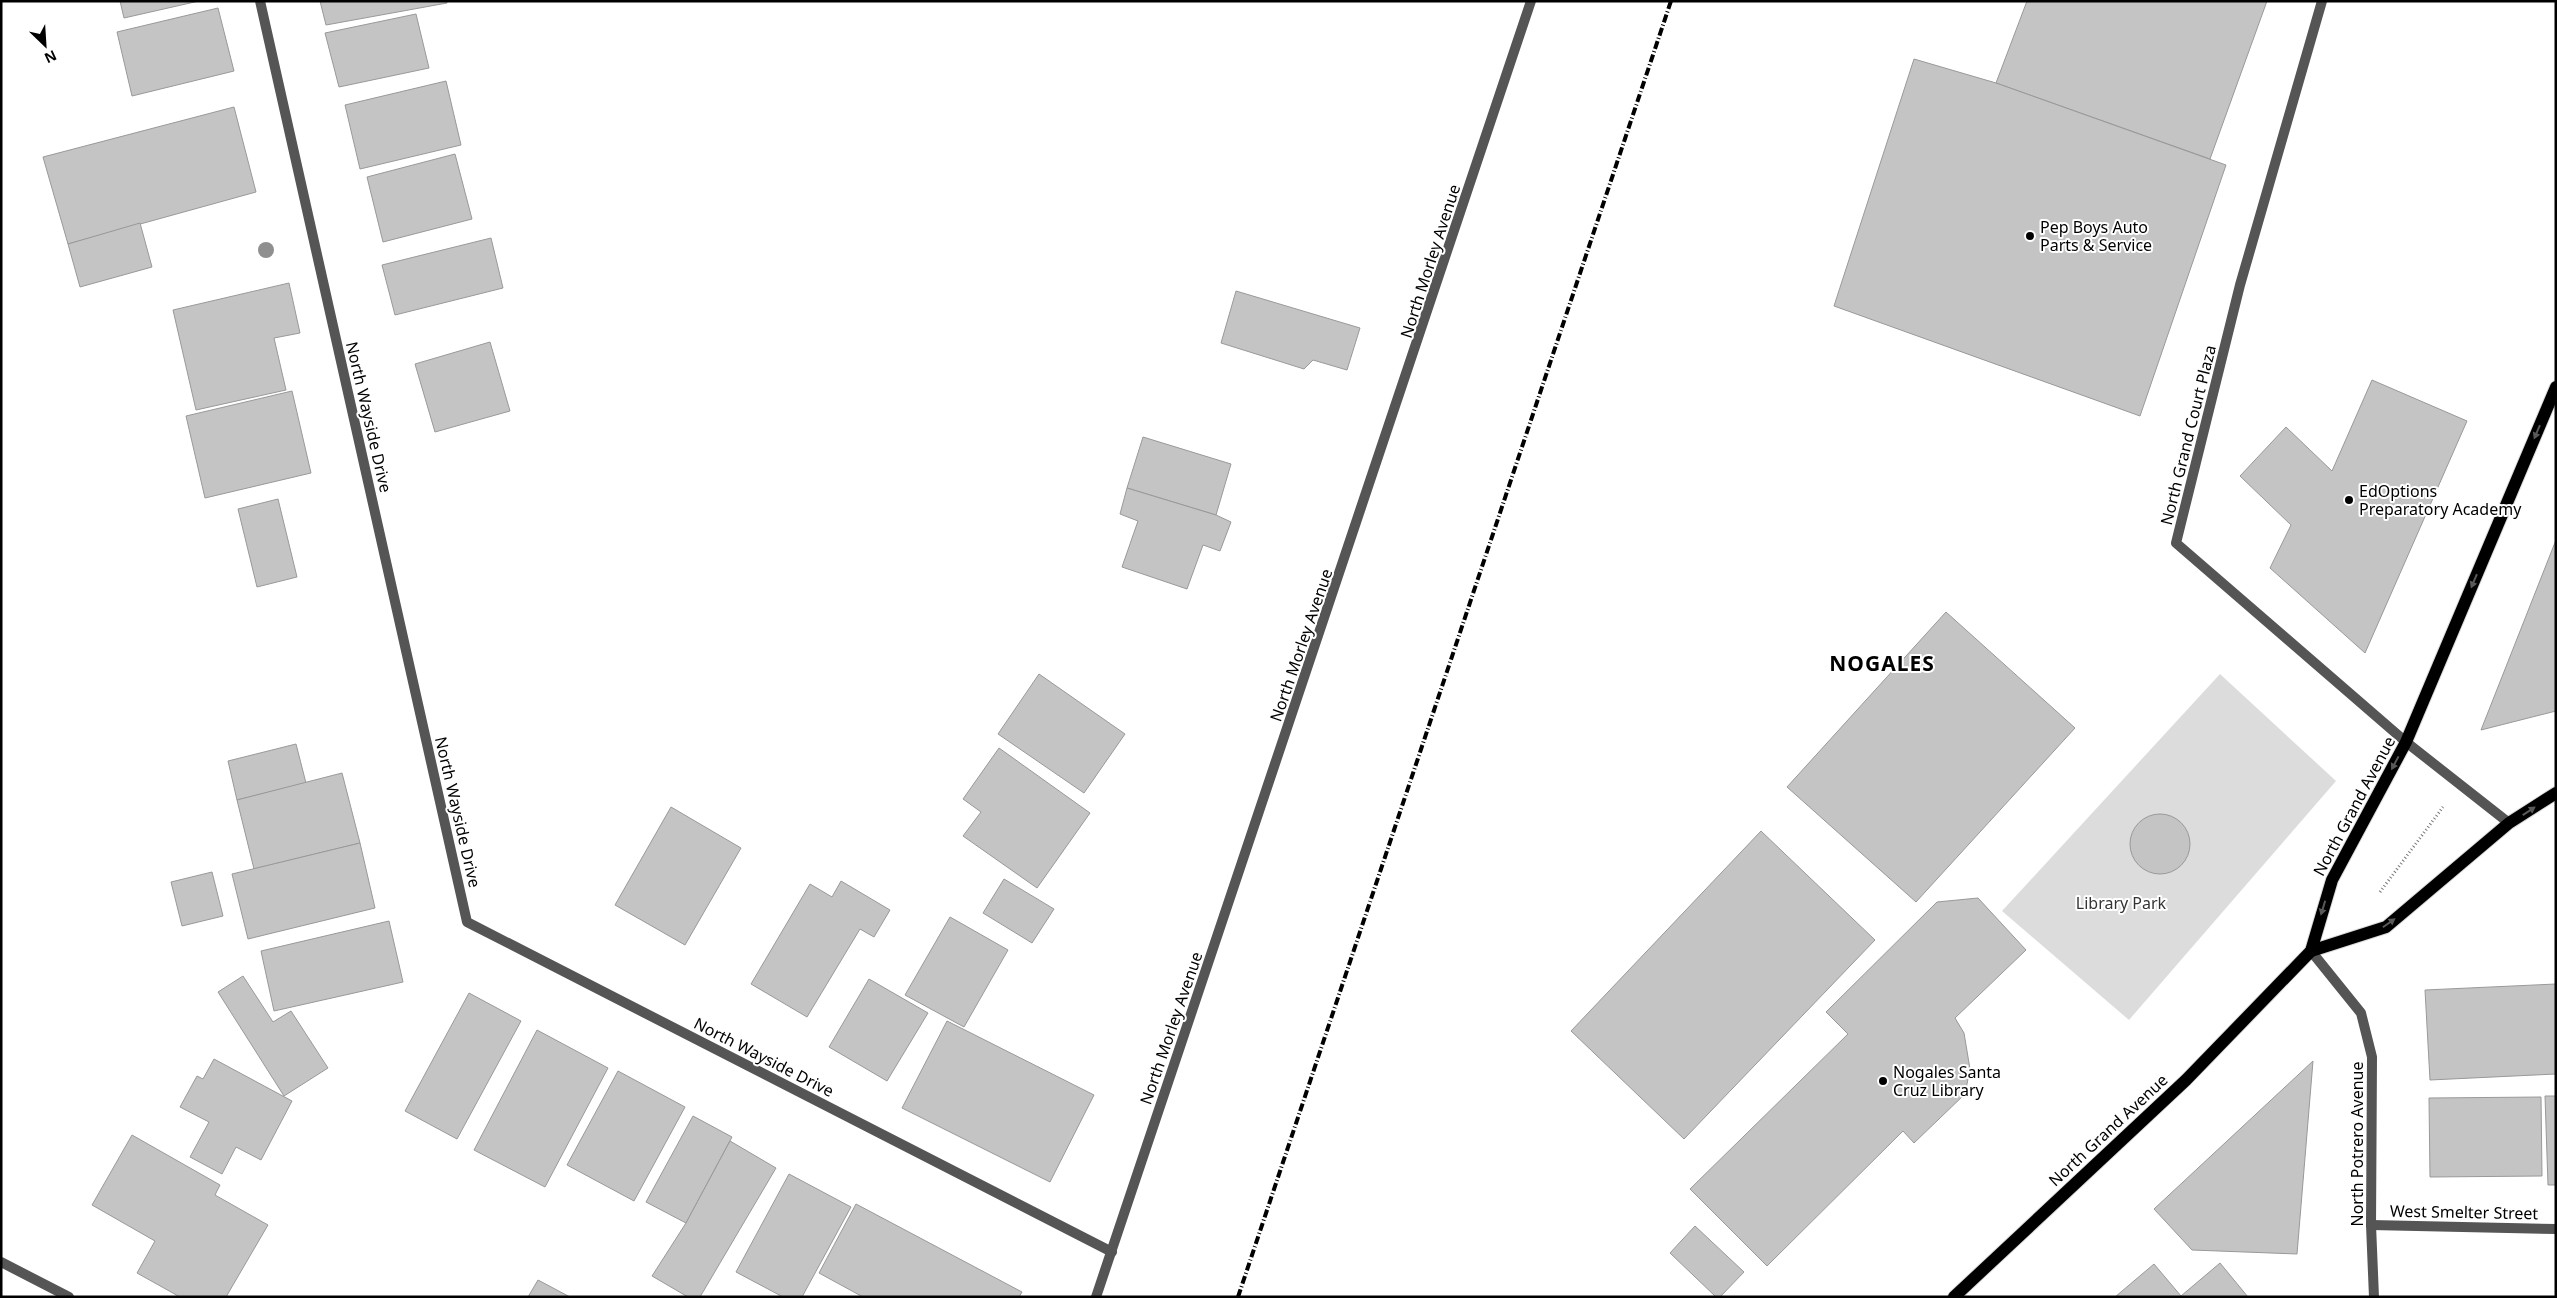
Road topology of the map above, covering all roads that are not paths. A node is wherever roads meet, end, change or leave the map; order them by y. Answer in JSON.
{"nodes":[{"id":1,"x":260,"y":1,"type":"edge"},
{"id":2,"x":1531,"y":1,"type":"edge"},
{"id":3,"x":2322,"y":1,"type":"edge"},
{"id":4,"x":2556,"y":387,"type":"edge"},
{"id":5,"x":2406,"y":742,"type":"junction"},
{"id":6,"x":2556,"y":793,"type":"edge"},
{"id":7,"x":2509,"y":823,"type":"junction"},
{"id":8,"x":2311,"y":951,"type":"junction"},
{"id":9,"x":2371,"y":1225,"type":"junction"},
{"id":10,"x":2556,"y":1229,"type":"edge"},
{"id":11,"x":1112,"y":1252,"type":"junction"},
{"id":12,"x":1,"y":1262,"type":"edge"},
{"id":13,"x":69,"y":1297,"type":"edge"},
{"id":14,"x":1096,"y":1297,"type":"edge"},
{"id":15,"x":1954,"y":1297,"type":"edge"},
{"id":16,"x":2374,"y":1297,"type":"edge"}],
"edges":[{"from":1,"to":11,"type":"street","name":"North Wayside Drive"},
{"from":2,"to":11,"type":"street","name":"North Morley Avenue"},
{"from":3,"to":5,"type":"street","name":"North Grand Court Plaza"},
{"from":4,"to":5,"type":"main road","name":"North Grand Avenue","one_way":true},
{"from":5,"to":7,"type":"street","name":"North Grand Court Plaza"},
{"from":5,"to":8,"type":"main road","name":"North Grand Avenue","one_way":true},
{"from":7,"to":6,"type":"main road","one_way":true},
{"from":8,"to":7,"type":"main road","one_way":true},
{"from":8,"to":9,"type":"street","name":"North Potrero Avenue"},
{"from":8,"to":15,"type":"main road","name":"North Grand Avenue"},
{"from":9,"to":10,"type":"street","name":"West Smelter Street"},
{"from":9,"to":16,"type":"street","name":"North Potrero Avenue"},
{"from":11,"to":14,"type":"street","name":"North Morley Avenue"},
{"from":12,"to":13,"type":"street"}]}
